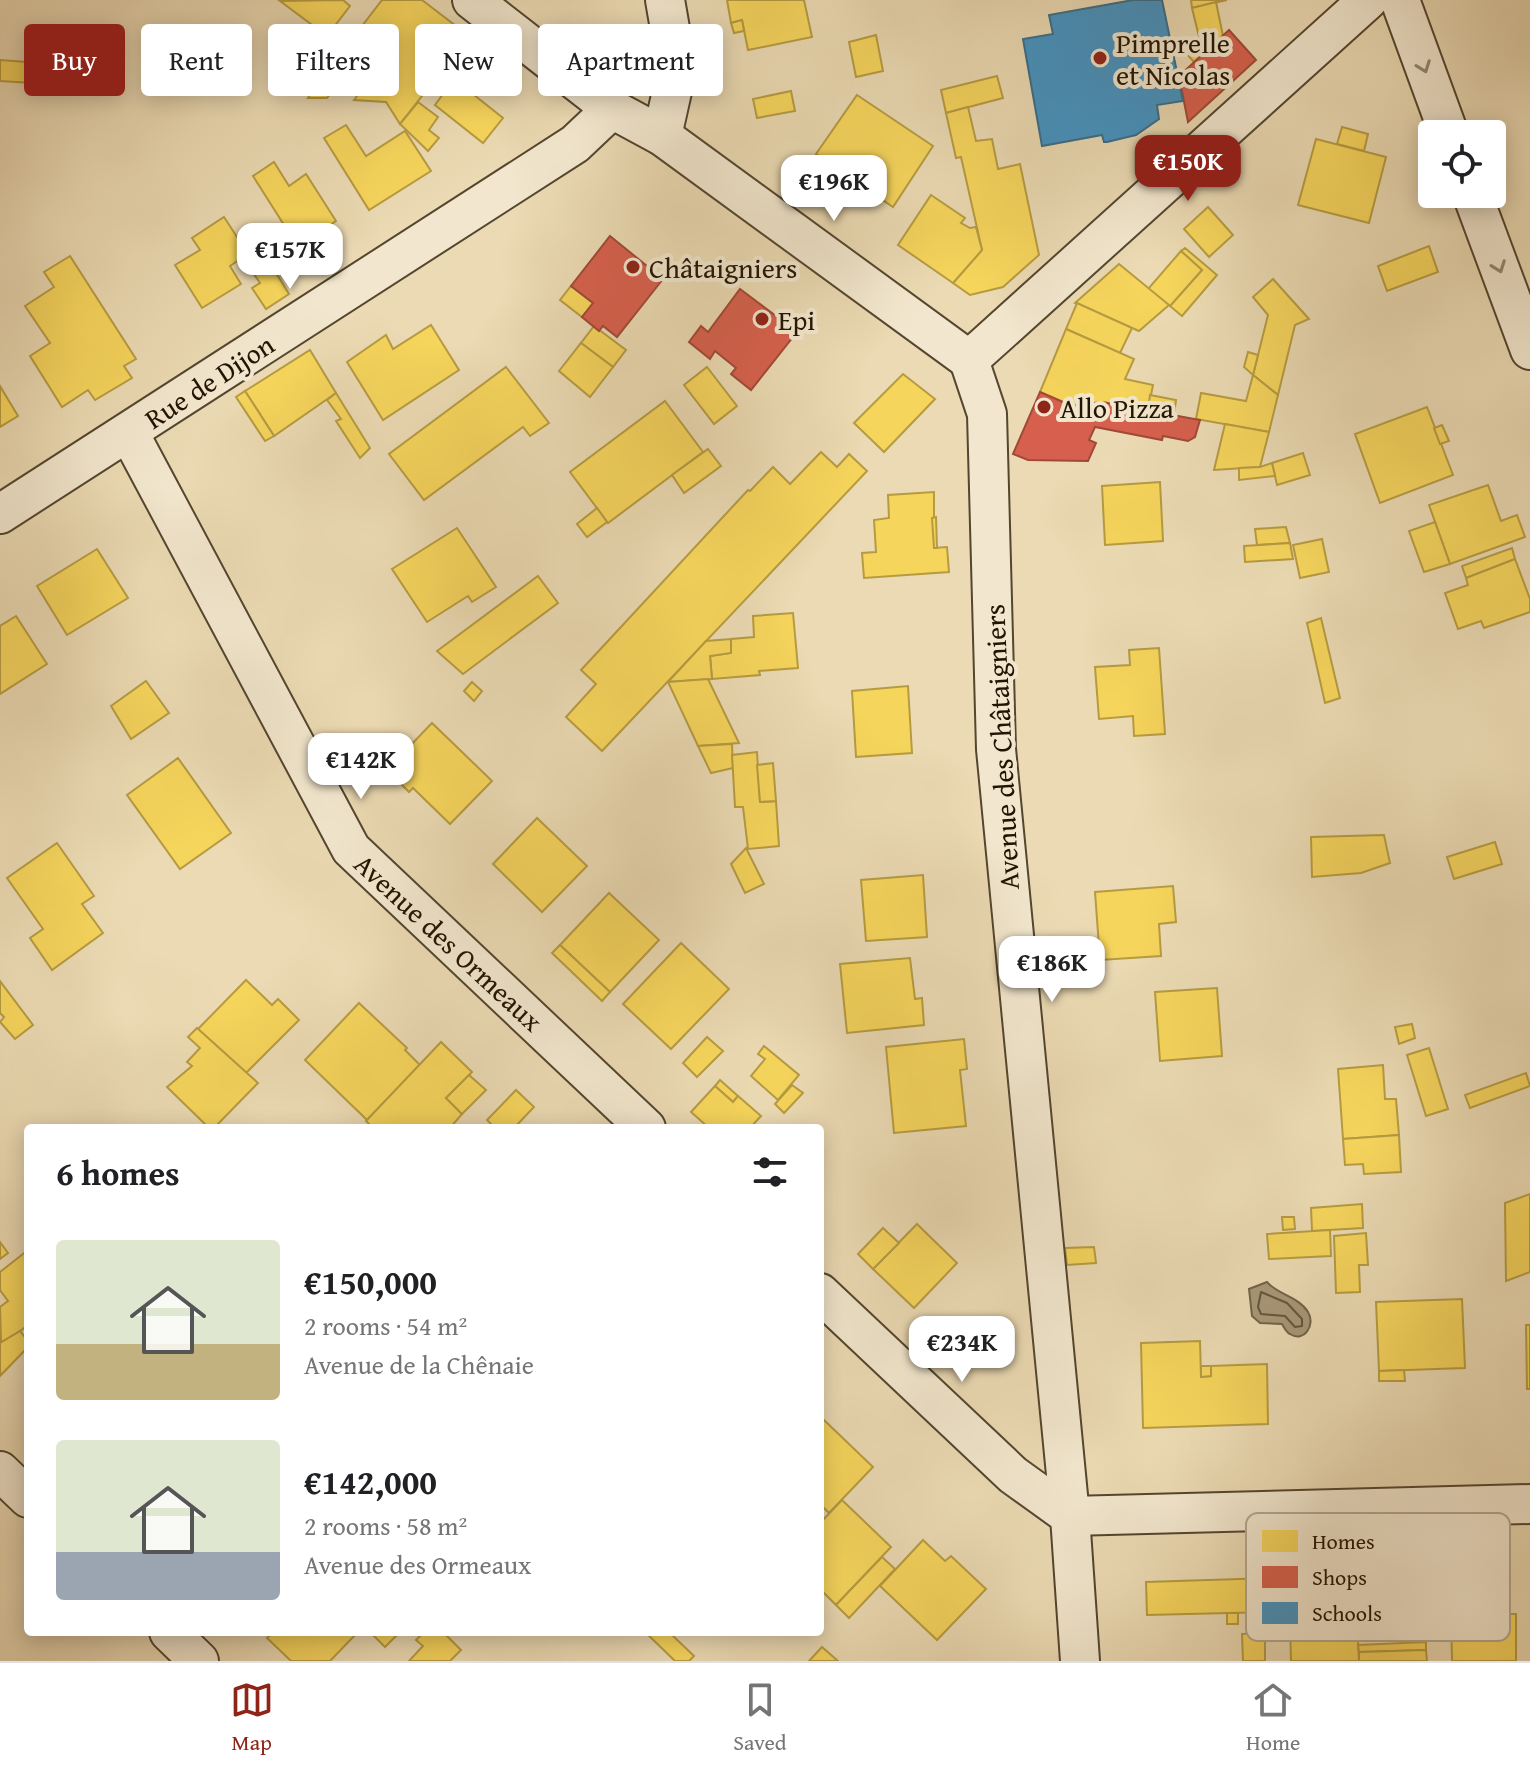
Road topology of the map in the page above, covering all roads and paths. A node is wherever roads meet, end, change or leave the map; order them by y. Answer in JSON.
{"nodes":[{"id":1,"x":472,"y":0,"type":"edge"},
{"id":2,"x":665,"y":0,"type":"edge"},
{"id":3,"x":1368,"y":0,"type":"edge"},
{"id":4,"x":1400,"y":0,"type":"edge"},
{"id":5,"x":612,"y":109,"type":"junction"},
{"id":6,"x":1444,"y":120,"type":"edge"},
{"id":7,"x":662,"y":136,"type":"junction"},
{"id":8,"x":1477,"y":208,"type":"edge"},
{"id":9,"x":1530,"y":350,"type":"edge"},
{"id":10,"x":969,"y":360,"type":"junction"},
{"id":11,"x":129,"y":433,"type":"junction"},
{"id":12,"x":0,"y":514,"type":"edge"},
{"id":13,"x":642,"y":1124,"type":"edge"},
{"id":14,"x":824,"y":1297,"type":"edge"},
{"id":15,"x":0,"y":1471,"type":"edge"},
{"id":16,"x":24,"y":1494,"type":"edge"},
{"id":17,"x":1530,"y":1504,"type":"edge"},
{"id":18,"x":1070,"y":1516,"type":"junction"},
{"id":19,"x":173,"y":1636,"type":"edge"},
{"id":20,"x":199,"y":1661,"type":"edge"},
{"id":21,"x":1080,"y":1661,"type":"edge"}],
"edges":[{"from":1,"to":5,"type":"street"},
{"from":2,"to":7,"type":"street"},
{"from":3,"to":10,"type":"street"},
{"from":4,"to":6,"type":"street","one_way":true},
{"from":5,"to":7,"type":"street"},
{"from":5,"to":11,"type":"street","name":"Rue de Dijon"},
{"from":7,"to":10,"type":"street"},
{"from":8,"to":9,"type":"street","one_way":true},
{"from":10,"to":18,"type":"street","name":"Avenue des Châtaigniers"},
{"from":11,"to":12,"type":"street","name":"Rue de Dijon"},
{"from":11,"to":13,"type":"street","name":"Avenue des Ormeaux"},
{"from":14,"to":18,"type":"street"},
{"from":15,"to":16,"type":"street"},
{"from":17,"to":18,"type":"street"},
{"from":18,"to":21,"type":"street","name":"Avenue des Châtaigniers"},
{"from":19,"to":20,"type":"street"}]}
